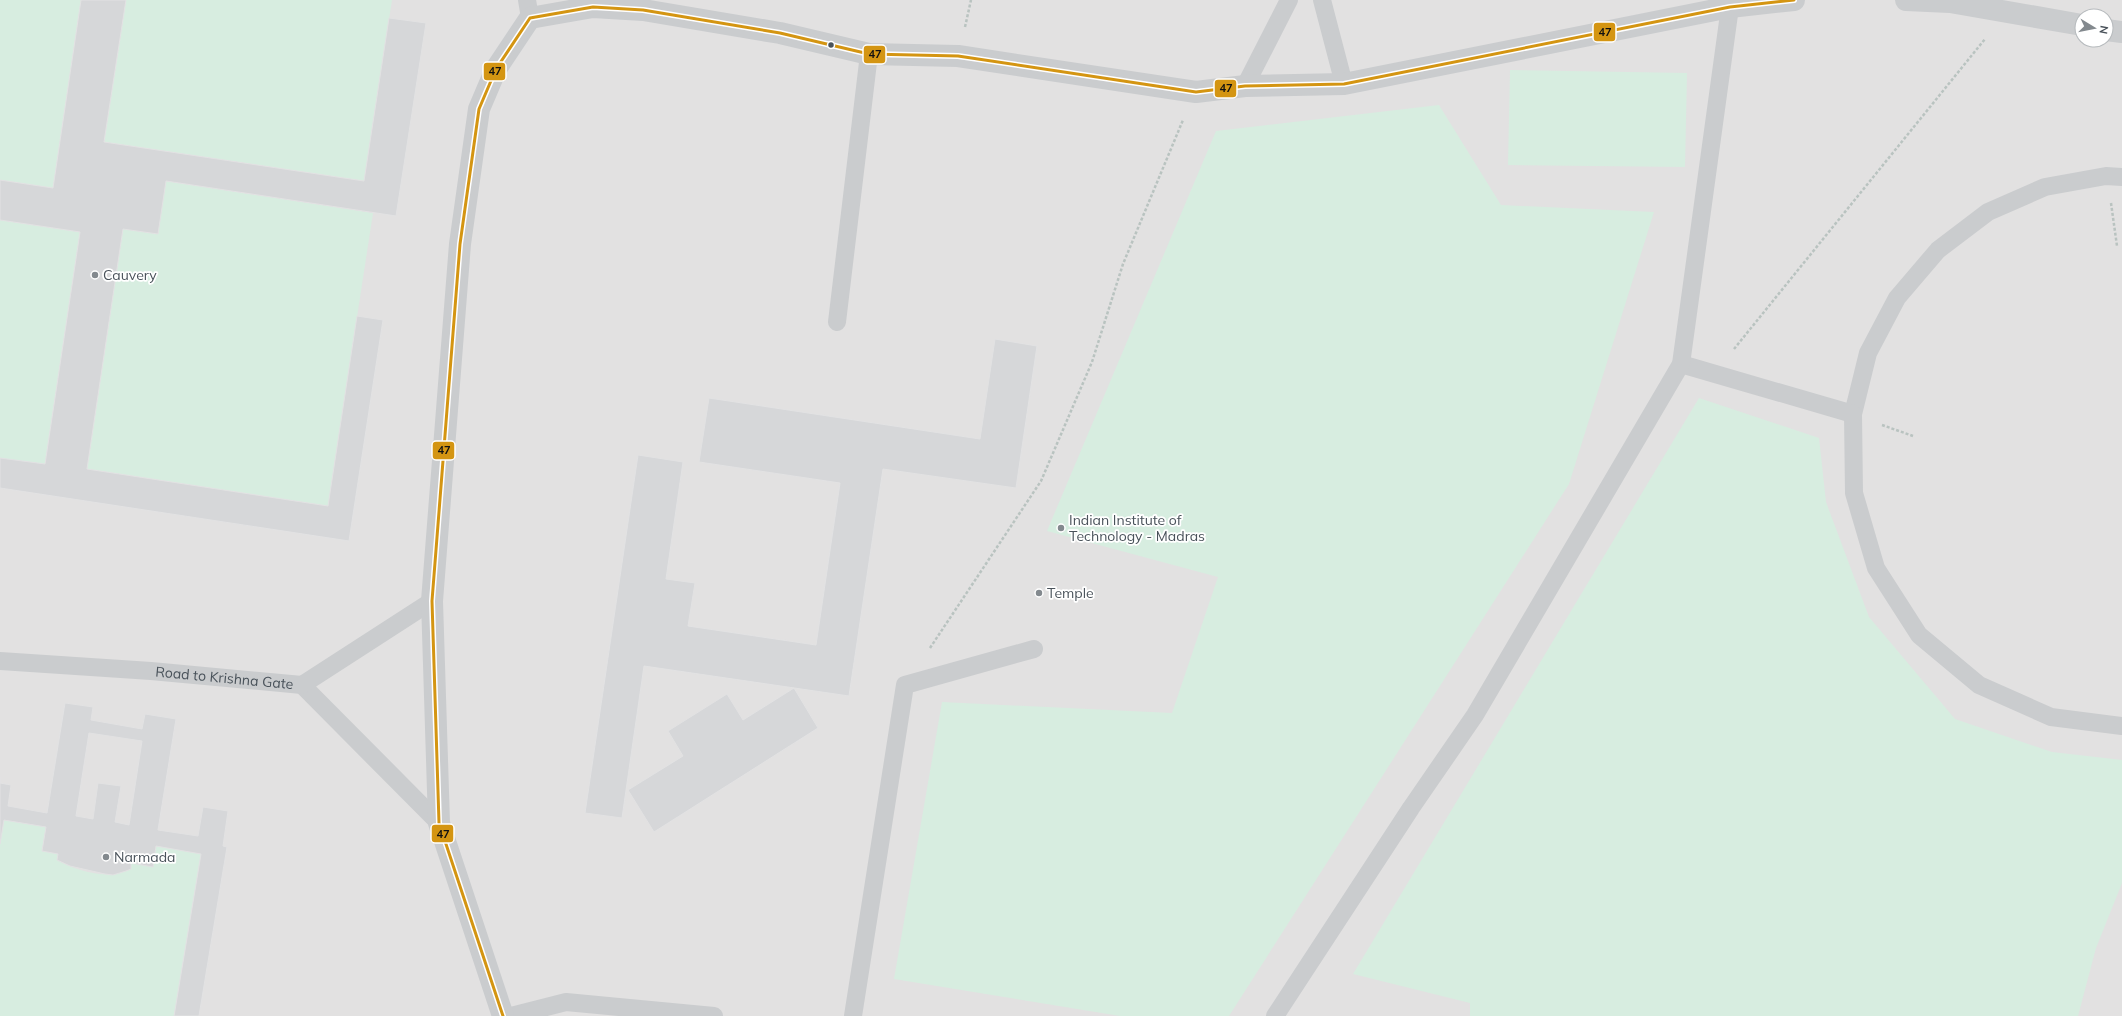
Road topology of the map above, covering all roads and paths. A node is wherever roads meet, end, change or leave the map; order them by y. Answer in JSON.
{"nodes":[{"id":1,"x":1289,"y":0,"type":"edge"},
{"id":2,"x":1322,"y":0,"type":"edge"},
{"id":3,"x":1794,"y":0,"type":"edge"},
{"id":4,"x":1906,"y":0,"type":"edge"},
{"id":5,"x":1730,"y":7,"type":"junction"},
{"id":6,"x":528,"y":9,"type":"edge"},
{"id":7,"x":2006,"y":12,"type":"junction"},
{"id":8,"x":2074,"y":25,"type":"edge"},
{"id":9,"x":869,"y":54,"type":"junction"},
{"id":10,"x":1344,"y":84,"type":"junction"},
{"id":11,"x":1245,"y":86,"type":"junction"},
{"id":12,"x":1196,"y":92,"type":"junction"},
{"id":13,"x":2114,"y":177,"type":"edge"},
{"id":14,"x":2117,"y":246,"type":"dead end"},
{"id":15,"x":837,"y":322,"type":"dead end"},
{"id":16,"x":1681,"y":364,"type":"junction"},
{"id":17,"x":1714,"y":374,"type":"junction"},
{"id":18,"x":1853,"y":414,"type":"junction"},
{"id":19,"x":432,"y":601,"type":"junction"},
{"id":20,"x":1034,"y":649,"type":"dead end"},
{"id":21,"x":0,"y":660,"type":"edge"},
{"id":22,"x":302,"y":685,"type":"junction"},
{"id":23,"x":905,"y":685,"type":"junction"},
{"id":24,"x":2122,"y":726,"type":"edge"},
{"id":25,"x":439,"y":823,"type":"junction"},
{"id":26,"x":503,"y":1016,"type":"edge"},
{"id":27,"x":511,"y":1016,"type":"edge"},
{"id":28,"x":714,"y":1016,"type":"edge"},
{"id":29,"x":853,"y":1016,"type":"edge"},
{"id":30,"x":1275,"y":1016,"type":"edge"}],
"edges":[{"from":1,"to":11,"type":"lane"},
{"from":2,"to":10,"type":"lane"},
{"from":3,"to":5,"type":"street"},
{"from":4,"to":7,"type":"street"},
{"from":5,"to":10,"type":"street"},
{"from":5,"to":16,"type":"lane"},
{"from":6,"to":9,"type":"street"},
{"from":6,"to":19,"type":"street"},
{"from":7,"to":8,"type":"street"},
{"from":7,"to":17,"type":"path"},
{"from":9,"to":12,"type":"street"},
{"from":9,"to":15,"type":"lane"},
{"from":10,"to":11,"type":"street"},
{"from":11,"to":12,"type":"street"},
{"from":12,"to":23,"type":"path"},
{"from":13,"to":14,"type":"path"},
{"from":13,"to":18,"type":"lane"},
{"from":16,"to":17,"type":"lane"},
{"from":16,"to":30,"type":"lane"},
{"from":17,"to":18,"type":"lane"},
{"from":18,"to":24,"type":"lane"},
{"from":19,"to":22,"type":"lane"},
{"from":19,"to":25,"type":"street"},
{"from":20,"to":23,"type":"lane"},
{"from":21,"to":22,"type":"lane","name":"Road to Krishna Gate"},
{"from":22,"to":25,"type":"lane","name":"Road to Krishna Gate"},
{"from":23,"to":29,"type":"lane"},
{"from":25,"to":26,"type":"street"},
{"from":27,"to":28,"type":"lane"}]}
